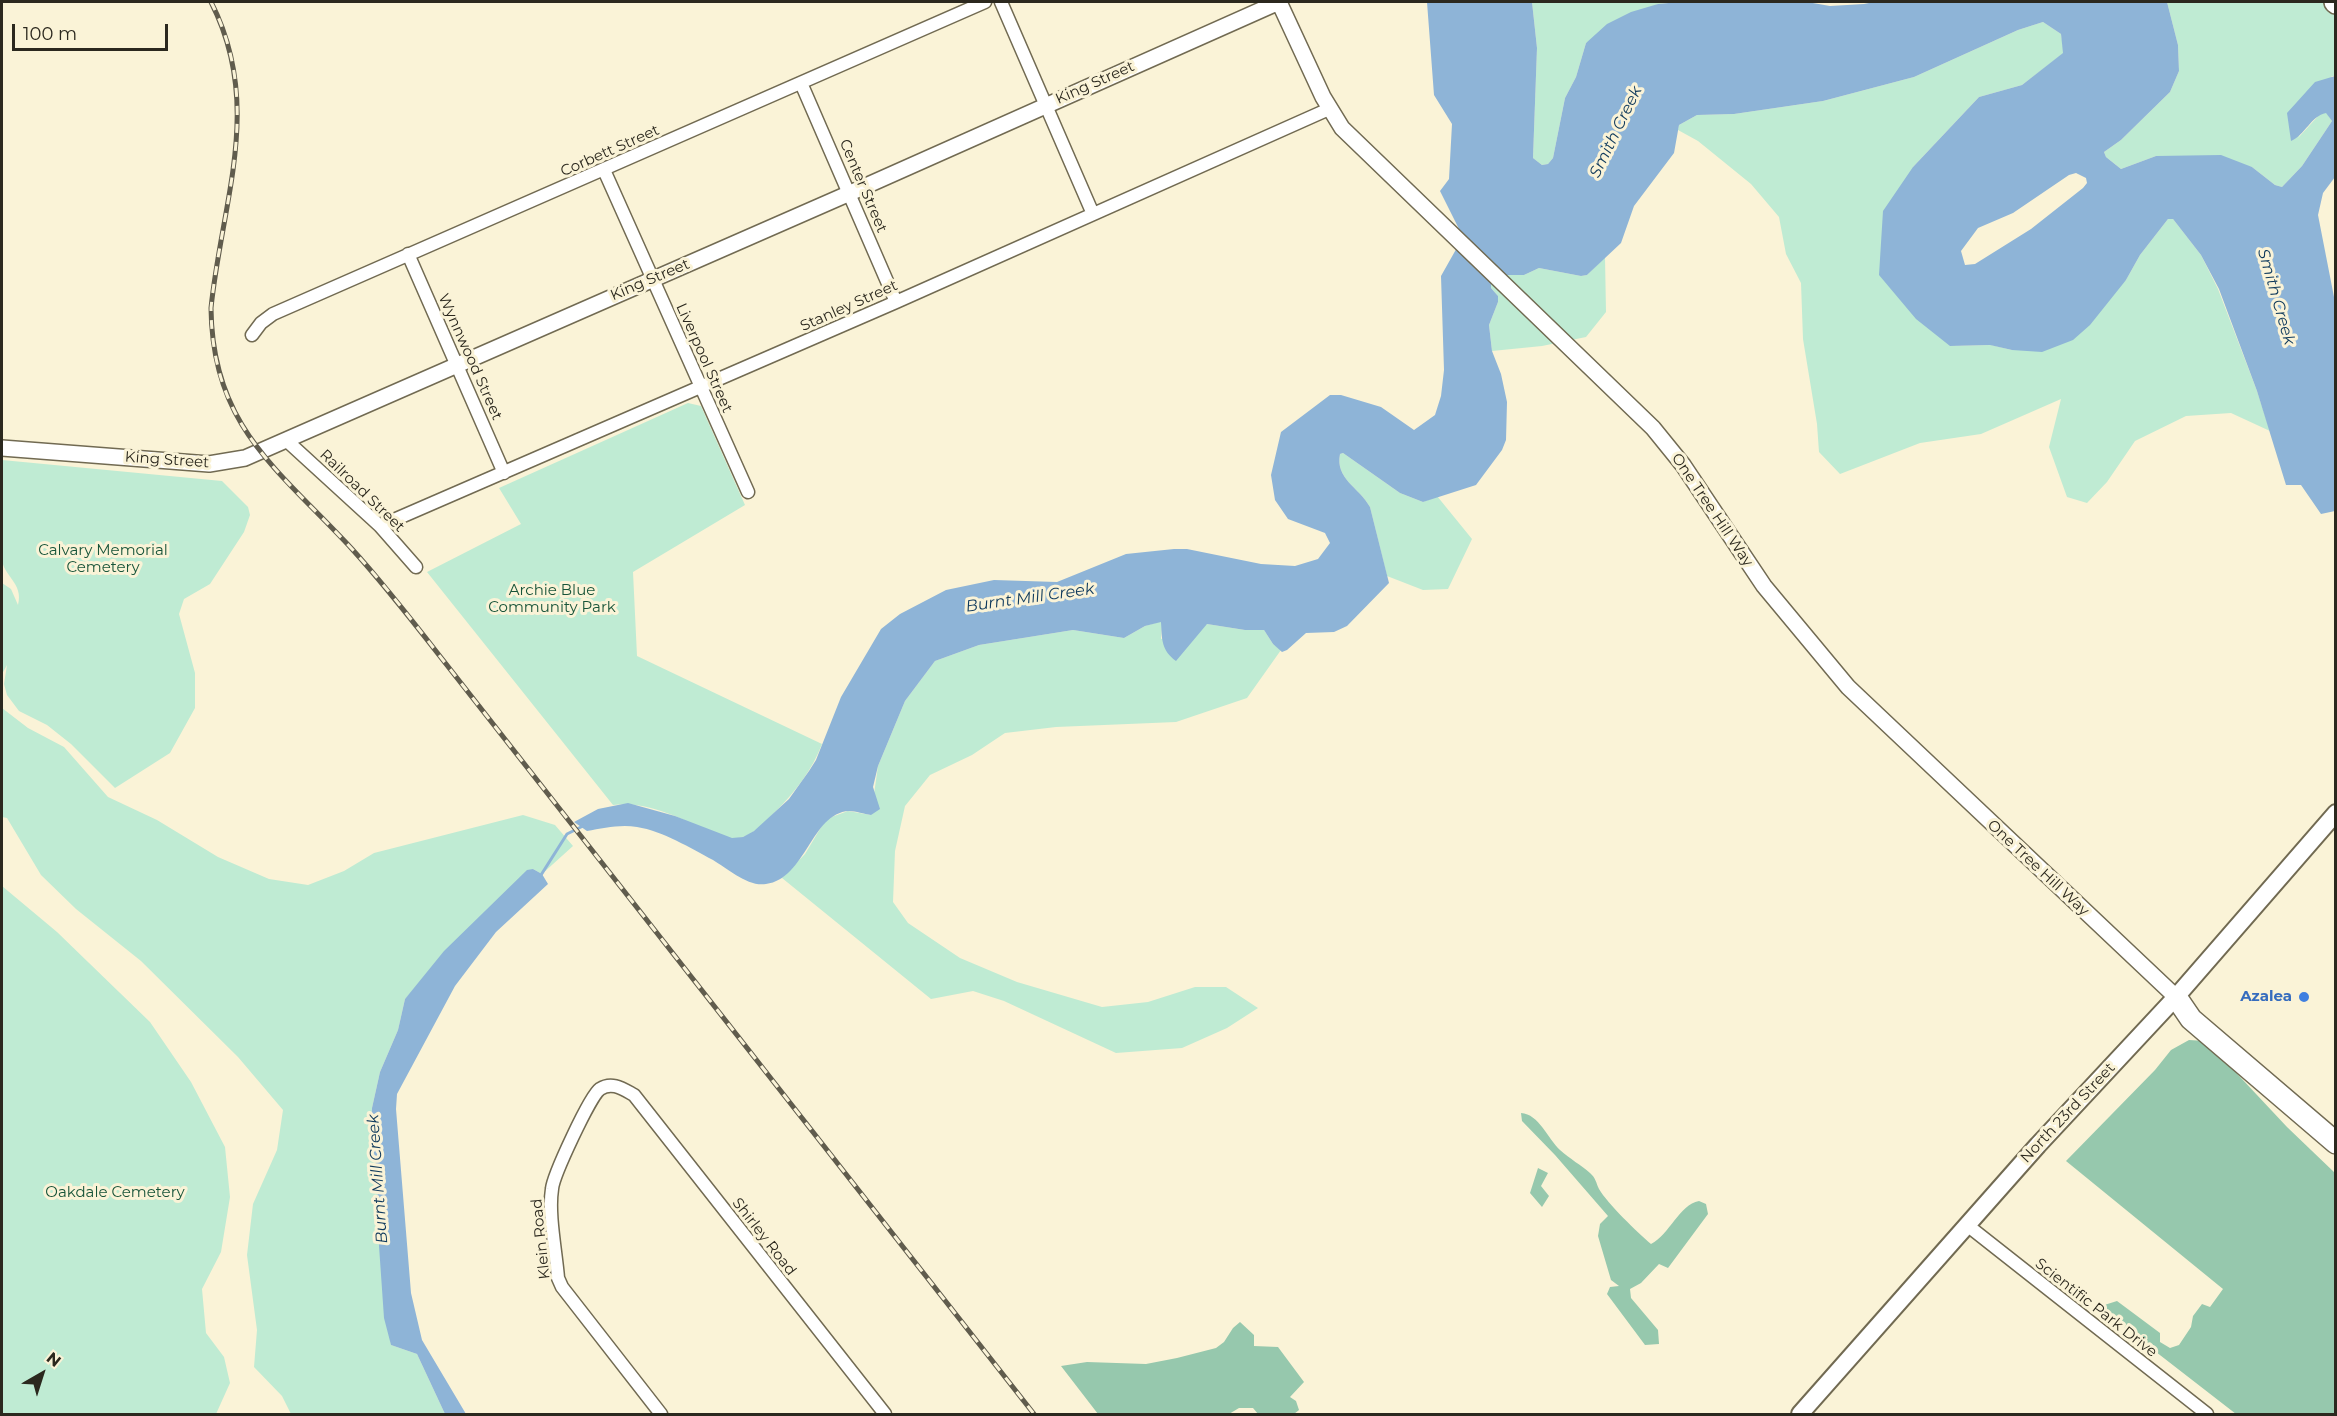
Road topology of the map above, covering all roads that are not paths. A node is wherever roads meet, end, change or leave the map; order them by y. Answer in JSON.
{"nodes":[{"id":1,"x":985,"y":2,"type":"edge"},
{"id":2,"x":1001,"y":2,"type":"edge"},
{"id":3,"x":1279,"y":2,"type":"edge"},
{"id":4,"x":801,"y":83,"type":"junction"},
{"id":5,"x":1045,"y":105,"type":"junction"},
{"id":6,"x":1329,"y":109,"type":"junction"},
{"id":7,"x":604,"y":170,"type":"junction"},
{"id":8,"x":850,"y":193,"type":"junction"},
{"id":9,"x":1093,"y":214,"type":"junction"},
{"id":10,"x":408,"y":254,"type":"junction"},
{"id":11,"x":652,"y":279,"type":"junction"},
{"id":12,"x":896,"y":302,"type":"junction"},
{"id":13,"x":252,"y":335,"type":"dead end"},
{"id":14,"x":456,"y":364,"type":"junction"},
{"id":15,"x":700,"y":387,"type":"junction"},
{"id":16,"x":286,"y":440,"type":"junction"},
{"id":17,"x":2,"y":448,"type":"edge"},
{"id":18,"x":504,"y":473,"type":"junction"},
{"id":19,"x":748,"y":492,"type":"dead end"},
{"id":20,"x":380,"y":526,"type":"junction"},
{"id":21,"x":416,"y":567,"type":"dead end"},
{"id":22,"x":2336,"y":813,"type":"edge"},
{"id":23,"x":2176,"y":997,"type":"junction"},
{"id":24,"x":614,"y":1085,"type":"joint"},
{"id":25,"x":2336,"y":1125,"type":"edge"},
{"id":26,"x":2336,"y":1143,"type":"edge"},
{"id":27,"x":1966,"y":1225,"type":"junction"},
{"id":28,"x":662,"y":1414,"type":"edge"},
{"id":29,"x":885,"y":1414,"type":"edge"},
{"id":30,"x":1800,"y":1414,"type":"edge"},
{"id":31,"x":2206,"y":1414,"type":"edge"}],
"edges":[{"from":1,"to":4,"type":"street","name":"Corbett Street"},
{"from":2,"to":5,"type":"street"},
{"from":3,"to":5,"type":"street","name":"King Street"},
{"from":3,"to":6,"type":"street","name":"One Tree Hill Way"},
{"from":4,"to":7,"type":"street","name":"Corbett Street"},
{"from":4,"to":8,"type":"street","name":"Center Street"},
{"from":5,"to":8,"type":"street","name":"King Street"},
{"from":5,"to":9,"type":"street"},
{"from":6,"to":9,"type":"street","name":"Stanley Street"},
{"from":6,"to":23,"type":"street","name":"One Tree Hill Way"},
{"from":7,"to":10,"type":"street","name":"Corbett Street"},
{"from":7,"to":11,"type":"street","name":"Liverpool Street"},
{"from":8,"to":11,"type":"street","name":"King Street"},
{"from":8,"to":12,"type":"street","name":"Center Street"},
{"from":9,"to":12,"type":"street","name":"Stanley Street"},
{"from":10,"to":13,"type":"street","name":"Corbett Street"},
{"from":10,"to":14,"type":"street","name":"Wynnwood Street"},
{"from":11,"to":14,"type":"street","name":"King Street"},
{"from":11,"to":15,"type":"street","name":"Liverpool Street"},
{"from":12,"to":15,"type":"street","name":"Stanley Street"},
{"from":14,"to":16,"type":"street","name":"King Street"},
{"from":14,"to":18,"type":"street","name":"Wynnwood Street"},
{"from":15,"to":18,"type":"street","name":"Stanley Street"},
{"from":15,"to":19,"type":"street","name":"Liverpool Street"},
{"from":16,"to":17,"type":"street","name":"King Street"},
{"from":16,"to":20,"type":"street","name":"Railroad Street"},
{"from":18,"to":20,"type":"street","name":"Stanley Street"},
{"from":20,"to":21,"type":"street","name":"Railroad Street"},
{"from":22,"to":23,"type":"main road","name":"North 23rd Street"},
{"from":23,"to":25,"type":"highway"},
{"from":23,"to":26,"type":"highway"},
{"from":23,"to":27,"type":"main road","name":"North 23rd Street"},
{"from":24,"to":28,"type":"street","name":"Klein Road"},
{"from":24,"to":29,"type":"street","name":"Shirley Road"},
{"from":27,"to":30,"type":"main road","name":"North 23rd Street"},
{"from":27,"to":31,"type":"street","name":"Scientific Park Drive"}]}
